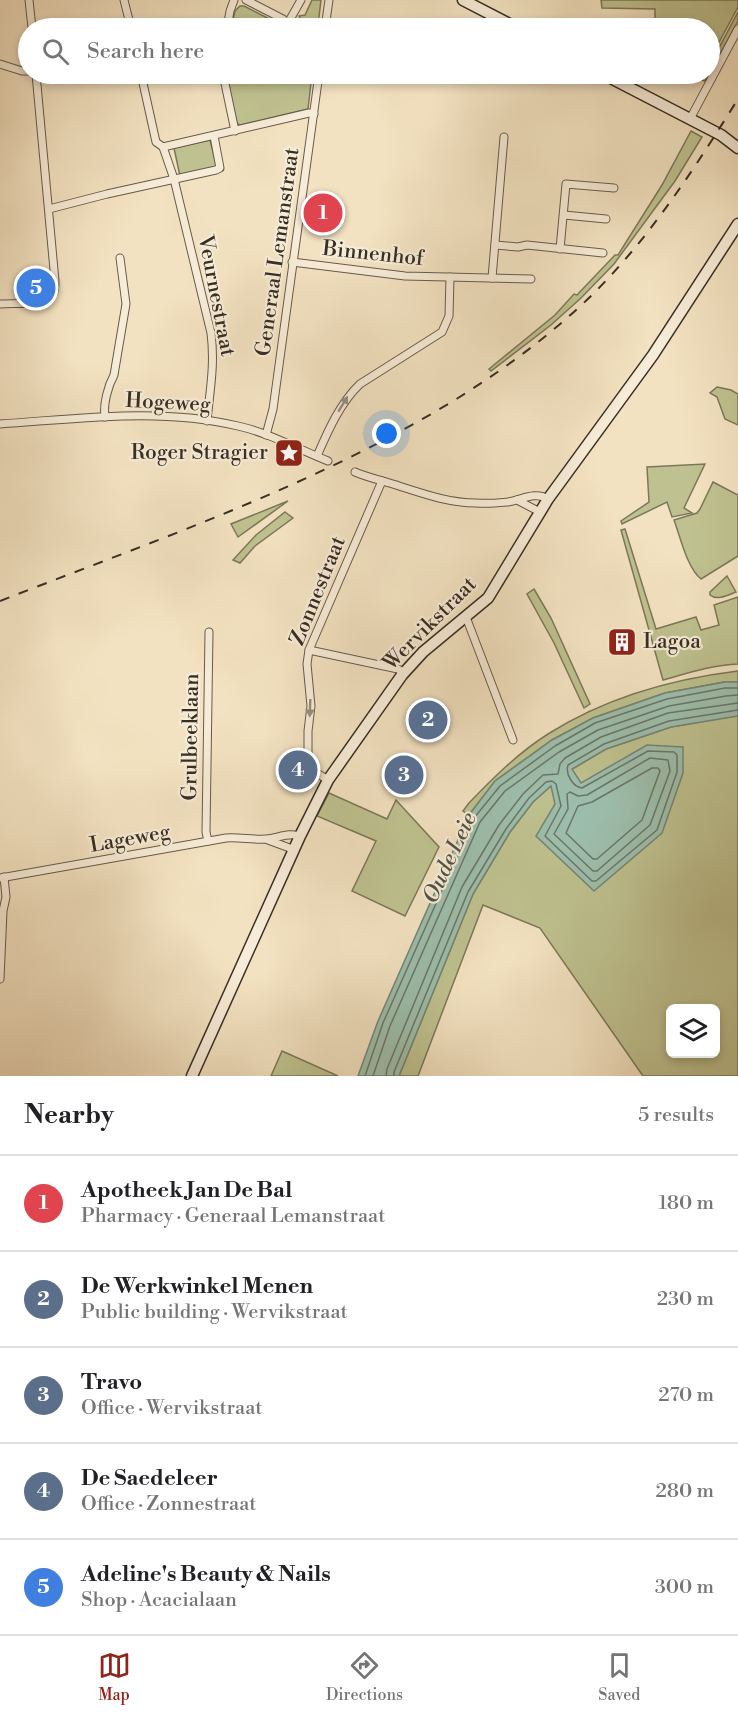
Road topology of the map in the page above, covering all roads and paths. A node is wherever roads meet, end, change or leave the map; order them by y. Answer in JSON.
{"nodes":[{"id":1,"x":29,"y":0,"type":"edge"},
{"id":2,"x":124,"y":0,"type":"edge"},
{"id":3,"x":234,"y":0,"type":"edge"},
{"id":4,"x":246,"y":0,"type":"edge"},
{"id":5,"x":302,"y":0,"type":"edge"},
{"id":6,"x":329,"y":0,"type":"edge"},
{"id":7,"x":463,"y":0,"type":"edge"},
{"id":8,"x":31,"y":18,"type":"edge"},
{"id":9,"x":128,"y":18,"type":"edge"},
{"id":10,"x":229,"y":18,"type":"edge"},
{"id":11,"x":277,"y":18,"type":"edge"},
{"id":12,"x":294,"y":18,"type":"edge"},
{"id":13,"x":326,"y":18,"type":"edge"},
{"id":14,"x":498,"y":18,"type":"edge"},
{"id":15,"x":738,"y":29,"type":"edge"},
{"id":16,"x":720,"y":63,"type":"edge"},
{"id":17,"x":0,"y":64,"type":"edge"},
{"id":18,"x":18,"y":70,"type":"edge"},
{"id":19,"x":37,"y":84,"type":"edge"},
{"id":20,"x":143,"y":84,"type":"edge"},
{"id":21,"x":225,"y":84,"type":"edge"},
{"id":22,"x":318,"y":84,"type":"edge"},
{"id":23,"x":622,"y":84,"type":"edge"},
{"id":24,"x":709,"y":84,"type":"edge"},
{"id":25,"x":314,"y":114,"type":"junction"},
{"id":26,"x":690,"y":119,"type":"junction"},
{"id":27,"x":235,"y":131,"type":"junction"},
{"id":28,"x":214,"y":136,"type":"junction"},
{"id":29,"x":504,"y":137,"type":"dead end"},
{"id":30,"x":163,"y":147,"type":"junction"},
{"id":31,"x":738,"y":148,"type":"edge"},
{"id":32,"x":174,"y":179,"type":"junction"},
{"id":33,"x":614,"y":188,"type":"dead end"},
{"id":34,"x":49,"y":209,"type":"junction"},
{"id":35,"x":564,"y":214,"type":"junction"},
{"id":36,"x":606,"y":219,"type":"dead end"},
{"id":37,"x":738,"y":224,"type":"edge"},
{"id":38,"x":495,"y":245,"type":"junction"},
{"id":39,"x":560,"y":249,"type":"junction"},
{"id":40,"x":603,"y":253,"type":"dead end"},
{"id":41,"x":120,"y":258,"type":"dead end"},
{"id":42,"x":292,"y":262,"type":"junction"},
{"id":43,"x":450,"y":277,"type":"junction"},
{"id":44,"x":492,"y":278,"type":"junction"},
{"id":45,"x":531,"y":279,"type":"dead end"},
{"id":46,"x":0,"y":304,"type":"edge"},
{"id":47,"x":105,"y":417,"type":"junction"},
{"id":48,"x":207,"y":421,"type":"junction"},
{"id":49,"x":0,"y":424,"type":"edge"},
{"id":50,"x":266,"y":435,"type":"junction"},
{"id":51,"x":316,"y":456,"type":"junction"},
{"id":52,"x":328,"y":460,"type":"dead end"},
{"id":53,"x":355,"y":472,"type":"dead end"},
{"id":54,"x":382,"y":481,"type":"junction"},
{"id":55,"x":548,"y":499,"type":"junction"},
{"id":56,"x":517,"y":500,"type":"junction"},
{"id":57,"x":540,"y":512,"type":"junction"},
{"id":58,"x":466,"y":618,"type":"junction"},
{"id":59,"x":209,"y":632,"type":"dead end"},
{"id":60,"x":309,"y":650,"type":"junction"},
{"id":61,"x":404,"y":674,"type":"junction"},
{"id":62,"x":513,"y":740,"type":"dead end"},
{"id":63,"x":328,"y":780,"type":"junction"},
{"id":64,"x":300,"y":836,"type":"junction"},
{"id":65,"x":266,"y":839,"type":"junction"},
{"id":66,"x":208,"y":841,"type":"junction"},
{"id":67,"x":295,"y":850,"type":"junction"},
{"id":68,"x":2,"y":878,"type":"edge"},
{"id":69,"x":1,"y":909,"type":"edge"},
{"id":70,"x":0,"y":979,"type":"edge"},
{"id":71,"x":192,"y":1076,"type":"edge"}],
"edges":[{"from":1,"to":8,"type":"street"},
{"from":2,"to":9,"type":"street"},
{"from":3,"to":10,"type":"street"},
{"from":4,"to":11,"type":"street"},
{"from":5,"to":12,"type":"street"},
{"from":6,"to":13,"type":"street"},
{"from":7,"to":14,"type":"street"},
{"from":15,"to":16,"type":"street"},
{"from":17,"to":18,"type":"street"},
{"from":19,"to":34,"type":"street"},
{"from":20,"to":30,"type":"street","name":"Veurnestraat"},
{"from":21,"to":27,"type":"street"},
{"from":22,"to":25,"type":"street","name":"Generaal Lemanstraat"},
{"from":23,"to":26,"type":"street"},
{"from":24,"to":26,"type":"street"},
{"from":25,"to":27,"type":"street"},
{"from":25,"to":42,"type":"street","name":"Generaal Lemanstraat"},
{"from":26,"to":31,"type":"street"},
{"from":27,"to":28,"type":"street"},
{"from":28,"to":30,"type":"street"},
{"from":28,"to":32,"type":"street"},
{"from":29,"to":38,"type":"street"},
{"from":30,"to":32,"type":"street","name":"Veurnestraat"},
{"from":32,"to":34,"type":"street"},
{"from":32,"to":48,"type":"street","name":"Veurnestraat"},
{"from":33,"to":35,"type":"street"},
{"from":34,"to":46,"type":"street"},
{"from":35,"to":36,"type":"street"},
{"from":35,"to":39,"type":"street"},
{"from":37,"to":55,"type":"street","name":"Wervikstraat"},
{"from":38,"to":39,"type":"street"},
{"from":38,"to":44,"type":"street"},
{"from":39,"to":40,"type":"street"},
{"from":41,"to":47,"type":"street"},
{"from":42,"to":43,"type":"street","name":"Binnenhof"},
{"from":42,"to":50,"type":"street","name":"Generaal Lemanstraat"},
{"from":43,"to":44,"type":"street","name":"Binnenhof"},
{"from":51,"to":43,"type":"street","name":"Binnenhof","one_way":true},
{"from":44,"to":45,"type":"street","name":"Binnenhof"},
{"from":47,"to":48,"type":"street","name":"Hogeweg"},
{"from":47,"to":49,"type":"street","name":"Hogeweg"},
{"from":48,"to":50,"type":"street","name":"Hogeweg"},
{"from":50,"to":51,"type":"street","name":"Hogeweg"},
{"from":51,"to":52,"type":"street","name":"Hogeweg"},
{"from":53,"to":54,"type":"street"},
{"from":54,"to":56,"type":"street"},
{"from":54,"to":60,"type":"street","name":"Zonnestraat"},
{"from":55,"to":56,"type":"street"},
{"from":55,"to":57,"type":"street","name":"Wervikstraat"},
{"from":56,"to":57,"type":"street"},
{"from":57,"to":58,"type":"street","name":"Wervikstraat"},
{"from":58,"to":61,"type":"street","name":"Wervikstraat"},
{"from":58,"to":62,"type":"street"},
{"from":59,"to":66,"type":"street","name":"Grulbeeklaan"},
{"from":60,"to":61,"type":"street"},
{"from":60,"to":63,"type":"street","name":"Zonnestraat","one_way":true},
{"from":61,"to":63,"type":"street","name":"Wervikstraat"},
{"from":63,"to":64,"type":"street","name":"Wervikstraat"},
{"from":64,"to":65,"type":"street","name":"Lageweg"},
{"from":64,"to":67,"type":"street","name":"Wervikstraat"},
{"from":65,"to":66,"type":"street","name":"Lageweg"},
{"from":65,"to":67,"type":"street","name":"Lageweg"},
{"from":66,"to":68,"type":"street","name":"Lageweg"},
{"from":67,"to":71,"type":"street","name":"Wervikstraat"},
{"from":68,"to":69,"type":"street"},
{"from":69,"to":70,"type":"street"}]}
